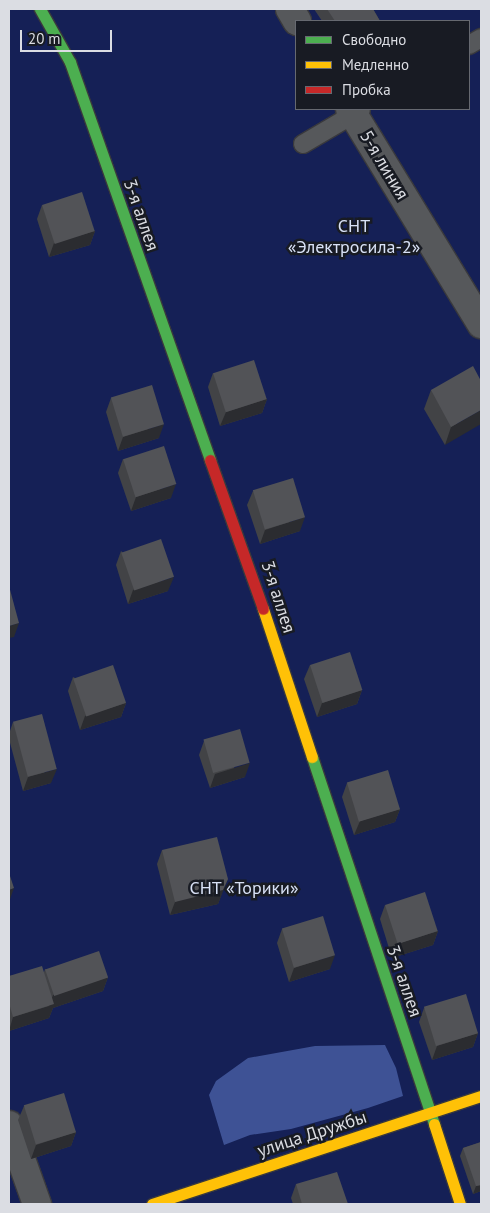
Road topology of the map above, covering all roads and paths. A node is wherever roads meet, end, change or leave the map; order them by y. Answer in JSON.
{"nodes":[{"id":1,"x":40,"y":9,"type":"edge"},
{"id":2,"x":290,"y":9,"type":"edge"},
{"id":3,"x":296,"y":20,"type":"edge"},
{"id":4,"x":481,"y":38,"type":"edge"},
{"id":5,"x":470,"y":44,"type":"edge"},
{"id":6,"x":356,"y":111,"type":"edge"},
{"id":7,"x":303,"y":144,"type":"dead end"},
{"id":8,"x":481,"y":324,"type":"edge"},
{"id":9,"x":481,"y":1096,"type":"edge"},
{"id":10,"x":432,"y":1114,"type":"junction"},
{"id":11,"x":9,"y":1125,"type":"edge"},
{"id":12,"x":38,"y":1204,"type":"edge"},
{"id":13,"x":152,"y":1204,"type":"edge"},
{"id":14,"x":460,"y":1204,"type":"edge"}],
"edges":[{"from":1,"to":10,"type":"street","name":"3-я аллея"},
{"from":2,"to":3,"type":"street"},
{"from":4,"to":5,"type":"lane"},
{"from":6,"to":7,"type":"lane"},
{"from":6,"to":8,"type":"street","name":"5-я линия"},
{"from":9,"to":10,"type":"street","name":"улица Дружбы"},
{"from":10,"to":13,"type":"street","name":"улица Дружбы"},
{"from":10,"to":14,"type":"street","name":"3-я аллея"},
{"from":11,"to":12,"type":"street"}]}
